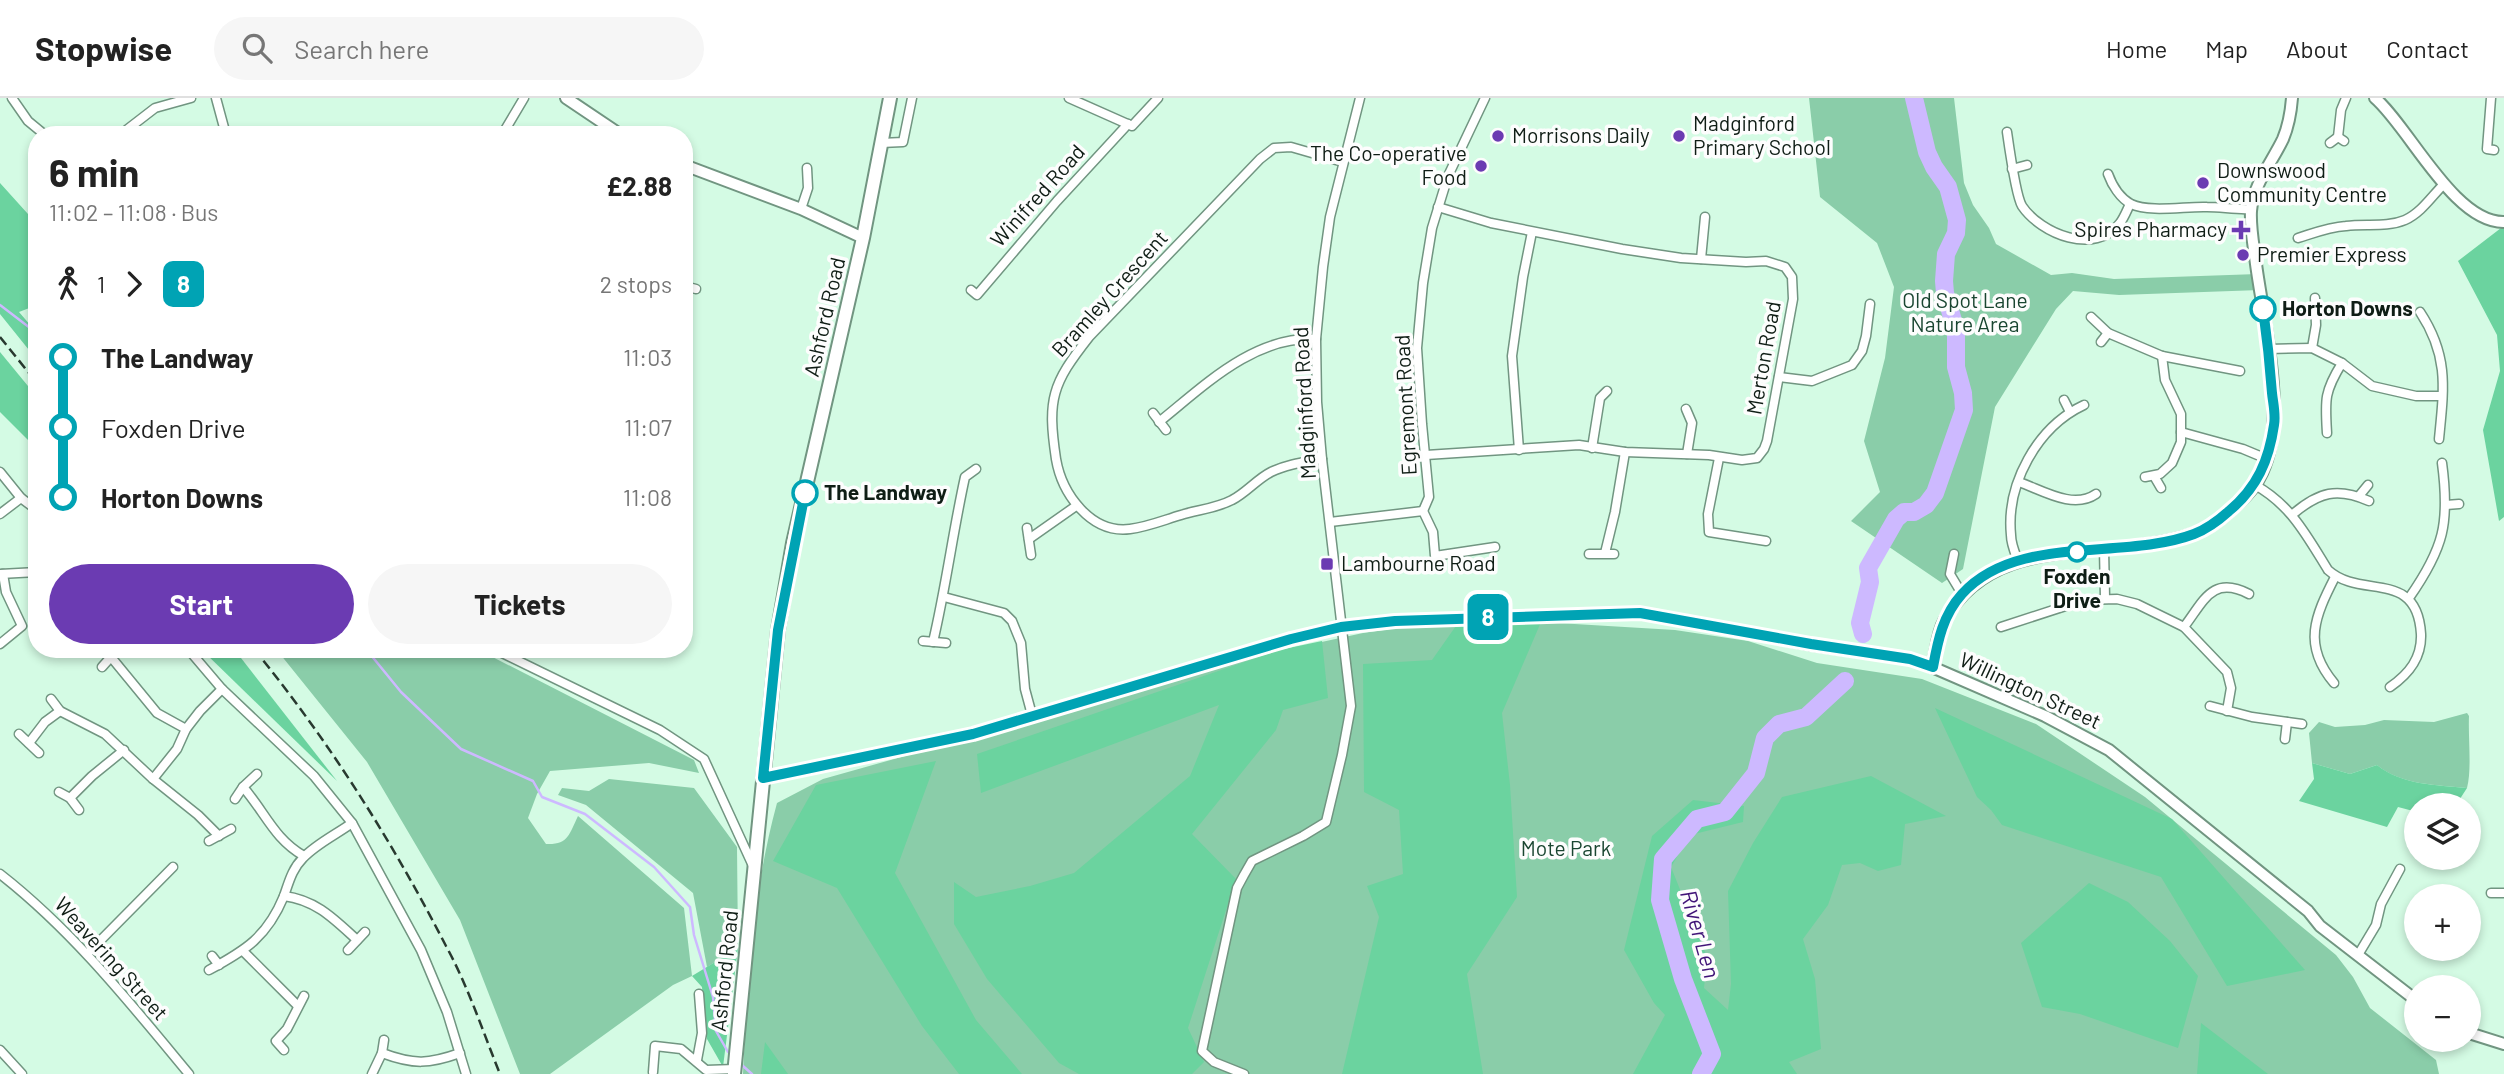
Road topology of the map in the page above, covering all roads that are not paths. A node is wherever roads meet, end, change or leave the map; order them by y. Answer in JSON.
{"nodes":[{"id":1,"x":12,"y":98,"type":"edge"},
{"id":2,"x":191,"y":98,"type":"edge"},
{"id":3,"x":216,"y":98,"type":"edge"},
{"id":4,"x":524,"y":98,"type":"edge"},
{"id":5,"x":566,"y":98,"type":"edge"},
{"id":6,"x":890,"y":98,"type":"edge"},
{"id":7,"x":912,"y":98,"type":"edge"},
{"id":8,"x":1069,"y":98,"type":"edge"},
{"id":9,"x":1158,"y":98,"type":"edge"},
{"id":10,"x":1360,"y":98,"type":"edge"},
{"id":11,"x":1485,"y":98,"type":"edge"},
{"id":12,"x":2292,"y":98,"type":"edge"},
{"id":13,"x":2346,"y":98,"type":"edge"},
{"id":14,"x":2491,"y":98,"type":"edge"},
{"id":15,"x":2381,"y":100,"type":"edge"},
{"id":16,"x":1130,"y":125,"type":"junction"},
{"id":17,"x":34,"y":126,"type":"edge"},
{"id":18,"x":132,"y":126,"type":"edge"},
{"id":19,"x":224,"y":126,"type":"edge"},
{"id":20,"x":507,"y":126,"type":"edge"},
{"id":21,"x":608,"y":126,"type":"edge"},
{"id":22,"x":2007,"y":132,"type":"dead end"},
{"id":23,"x":2337,"y":140,"type":"dead end"},
{"id":24,"x":881,"y":143,"type":"junction"},
{"id":25,"x":2494,"y":150,"type":"dead end"},
{"id":26,"x":1343,"y":162,"type":"junction"},
{"id":27,"x":2026,"y":165,"type":"dead end"},
{"id":28,"x":807,"y":167,"type":"dead end"},
{"id":29,"x":693,"y":168,"type":"edge"},
{"id":30,"x":2012,"y":169,"type":"junction"},
{"id":31,"x":2108,"y":174,"type":"dead end"},
{"id":32,"x":2444,"y":184,"type":"junction"},
{"id":33,"x":2130,"y":204,"type":"junction"},
{"id":34,"x":1438,"y":207,"type":"junction"},
{"id":35,"x":801,"y":209,"type":"junction"},
{"id":36,"x":2251,"y":209,"type":"junction"},
{"id":37,"x":1705,"y":217,"type":"dead end"},
{"id":38,"x":2504,"y":222,"type":"edge"},
{"id":39,"x":1532,"y":232,"type":"junction"},
{"id":40,"x":863,"y":238,"type":"junction"},
{"id":41,"x":2298,"y":238,"type":"dead end"},
{"id":42,"x":1701,"y":259,"type":"junction"},
{"id":43,"x":693,"y":289,"type":"edge"},
{"id":44,"x":696,"y":289,"type":"dead end"},
{"id":45,"x":974,"y":292,"type":"dead end"},
{"id":46,"x":2315,"y":298,"type":"dead end"},
{"id":47,"x":1870,"y":304,"type":"dead end"},
{"id":48,"x":2420,"y":312,"type":"dead end"},
{"id":49,"x":2091,"y":317,"type":"dead end"},
{"id":50,"x":2427,"y":323,"type":"junction"},
{"id":51,"x":2420,"y":330,"type":"dead end"},
{"id":52,"x":2108,"y":333,"type":"junction"},
{"id":53,"x":1316,"y":339,"type":"junction"},
{"id":54,"x":2101,"y":342,"type":"dead end"},
{"id":55,"x":2312,"y":348,"type":"junction"},
{"id":56,"x":2268,"y":349,"type":"junction"},
{"id":57,"x":2162,"y":356,"type":"junction"},
{"id":58,"x":2342,"y":363,"type":"junction"},
{"id":59,"x":2240,"y":370,"type":"dead end"},
{"id":60,"x":1779,"y":377,"type":"junction"},
{"id":61,"x":1607,"y":391,"type":"dead end"},
{"id":62,"x":2442,"y":396,"type":"junction"},
{"id":63,"x":2064,"y":400,"type":"dead end"},
{"id":64,"x":2084,"y":405,"type":"dead end"},
{"id":65,"x":1686,"y":409,"type":"dead end"},
{"id":66,"x":2070,"y":412,"type":"junction"},
{"id":67,"x":1153,"y":413,"type":"dead end"},
{"id":68,"x":1159,"y":422,"type":"junction"},
{"id":69,"x":2327,"y":423,"type":"junction"},
{"id":70,"x":2316,"y":424,"type":"dead end"},
{"id":71,"x":1166,"y":430,"type":"dead end"},
{"id":72,"x":2181,"y":432,"type":"junction"},
{"id":73,"x":2327,"y":433,"type":"dead end"},
{"id":74,"x":2439,"y":439,"type":"dead end"},
{"id":75,"x":1592,"y":448,"type":"junction"},
{"id":76,"x":1518,"y":450,"type":"junction"},
{"id":77,"x":1625,"y":452,"type":"junction"},
{"id":78,"x":1687,"y":454,"type":"junction"},
{"id":79,"x":1426,"y":456,"type":"junction"},
{"id":80,"x":1719,"y":458,"type":"junction"},
{"id":81,"x":1322,"y":459,"type":"junction"},
{"id":82,"x":2267,"y":459,"type":"junction"},
{"id":83,"x":2442,"y":463,"type":"dead end"},
{"id":84,"x":976,"y":469,"type":"dead end"},
{"id":85,"x":0,"y":472,"type":"edge"},
{"id":86,"x":2019,"y":482,"type":"junction"},
{"id":87,"x":2255,"y":485,"type":"junction"},
{"id":88,"x":2368,"y":485,"type":"dead end"},
{"id":89,"x":2161,"y":488,"type":"dead end"},
{"id":90,"x":2078,"y":489,"type":"dead end"},
{"id":91,"x":2096,"y":494,"type":"dead end"},
{"id":92,"x":2359,"y":496,"type":"junction"},
{"id":93,"x":21,"y":498,"type":"junction"},
{"id":94,"x":2075,"y":500,"type":"junction"},
{"id":95,"x":2369,"y":501,"type":"dead end"},
{"id":96,"x":28,"y":503,"type":"edge"},
{"id":97,"x":2459,"y":504,"type":"dead end"},
{"id":98,"x":2446,"y":505,"type":"junction"},
{"id":99,"x":1076,"y":506,"type":"junction"},
{"id":100,"x":1423,"y":511,"type":"junction"},
{"id":101,"x":0,"y":514,"type":"edge"},
{"id":102,"x":2293,"y":514,"type":"junction"},
{"id":103,"x":1330,"y":522,"type":"junction"},
{"id":104,"x":1027,"y":528,"type":"dead end"},
{"id":105,"x":1029,"y":538,"type":"junction"},
{"id":106,"x":1766,"y":541,"type":"dead end"},
{"id":107,"x":1495,"y":547,"type":"dead end"},
{"id":108,"x":2104,"y":548,"type":"junction"},
{"id":109,"x":1589,"y":554,"type":"dead end"},
{"id":110,"x":1954,"y":554,"type":"dead end"},
{"id":111,"x":1031,"y":555,"type":"dead end"},
{"id":112,"x":2018,"y":561,"type":"junction"},
{"id":113,"x":28,"y":573,"type":"edge"},
{"id":114,"x":2,"y":574,"type":"edge"},
{"id":115,"x":2335,"y":577,"type":"junction"},
{"id":116,"x":2245,"y":588,"type":"dead end"},
{"id":117,"x":1962,"y":594,"type":"junction"},
{"id":118,"x":944,"y":597,"type":"junction"},
{"id":119,"x":2105,"y":598,"type":"junction"},
{"id":120,"x":2409,"y":598,"type":"junction"},
{"id":121,"x":2184,"y":626,"type":"junction"},
{"id":122,"x":1341,"y":627,"type":"junction"},
{"id":123,"x":2001,"y":627,"type":"dead end"},
{"id":124,"x":946,"y":643,"type":"dead end"},
{"id":125,"x":0,"y":644,"type":"edge"},
{"id":126,"x":110,"y":658,"type":"edge"},
{"id":127,"x":112,"y":658,"type":"edge"},
{"id":128,"x":196,"y":658,"type":"edge"},
{"id":129,"x":512,"y":658,"type":"edge"},
{"id":130,"x":102,"y":667,"type":"dead end"},
{"id":131,"x":1933,"y":667,"type":"junction"},
{"id":132,"x":2334,"y":683,"type":"dead end"},
{"id":133,"x":2390,"y":687,"type":"dead end"},
{"id":134,"x":222,"y":689,"type":"junction"},
{"id":135,"x":51,"y":699,"type":"dead end"},
{"id":136,"x":2210,"y":706,"type":"dead end"},
{"id":137,"x":60,"y":710,"type":"junction"},
{"id":138,"x":2227,"y":711,"type":"junction"},
{"id":139,"x":1032,"y":715,"type":"junction"},
{"id":140,"x":2287,"y":722,"type":"junction"},
{"id":141,"x":2302,"y":724,"type":"dead end"},
{"id":142,"x":186,"y":729,"type":"junction"},
{"id":143,"x":19,"y":734,"type":"dead end"},
{"id":144,"x":2285,"y":738,"type":"dead end"},
{"id":145,"x":29,"y":743,"type":"junction"},
{"id":146,"x":124,"y":750,"type":"junction"},
{"id":147,"x":39,"y":753,"type":"dead end"},
{"id":148,"x":257,"y":774,"type":"dead end"},
{"id":149,"x":763,"y":778,"type":"junction"},
{"id":150,"x":153,"y":779,"type":"junction"},
{"id":151,"x":243,"y":787,"type":"junction"},
{"id":152,"x":60,"y":792,"type":"dead end"},
{"id":153,"x":70,"y":798,"type":"junction"},
{"id":154,"x":234,"y":799,"type":"dead end"},
{"id":155,"x":79,"y":810,"type":"dead end"},
{"id":156,"x":352,"y":824,"type":"junction"},
{"id":157,"x":231,"y":829,"type":"dead end"},
{"id":158,"x":219,"y":836,"type":"junction"},
{"id":159,"x":209,"y":841,"type":"dead end"},
{"id":160,"x":304,"y":856,"type":"junction"},
{"id":161,"x":173,"y":866,"type":"dead end"},
{"id":162,"x":2400,"y":869,"type":"dead end"},
{"id":163,"x":755,"y":871,"type":"junction"},
{"id":164,"x":0,"y":874,"type":"edge"},
{"id":165,"x":2491,"y":893,"type":"dead end"},
{"id":166,"x":2504,"y":893,"type":"edge"},
{"id":167,"x":284,"y":896,"type":"junction"},
{"id":168,"x":365,"y":932,"type":"dead end"},
{"id":169,"x":357,"y":940,"type":"junction"},
{"id":170,"x":348,"y":950,"type":"dead end"},
{"id":171,"x":244,"y":952,"type":"junction"},
{"id":172,"x":87,"y":954,"type":"junction"},
{"id":173,"x":2358,"y":955,"type":"junction"},
{"id":174,"x":212,"y":957,"type":"dead end"},
{"id":175,"x":219,"y":965,"type":"junction"},
{"id":176,"x":209,"y":970,"type":"dead end"},
{"id":177,"x":2404,"y":991,"type":"edge"},
{"id":178,"x":699,"y":994,"type":"dead end"},
{"id":179,"x":304,"y":996,"type":"dead end"},
{"id":180,"x":297,"y":1005,"type":"junction"},
{"id":181,"x":2481,"y":1037,"type":"edge"},
{"id":182,"x":384,"y":1040,"type":"dead end"},
{"id":183,"x":2504,"y":1044,"type":"edge"},
{"id":184,"x":0,"y":1050,"type":"edge"},
{"id":185,"x":284,"y":1050,"type":"dead end"},
{"id":186,"x":382,"y":1053,"type":"junction"},
{"id":187,"x":460,"y":1053,"type":"junction"},
{"id":188,"x":697,"y":1060,"type":"junction"},
{"id":189,"x":653,"y":1072,"type":"dead end"},
{"id":190,"x":735,"y":1072,"type":"edge"},
{"id":191,"x":22,"y":1074,"type":"edge"},
{"id":192,"x":190,"y":1074,"type":"edge"},
{"id":193,"x":372,"y":1074,"type":"edge"},
{"id":194,"x":466,"y":1074,"type":"edge"},
{"id":195,"x":1244,"y":1074,"type":"edge"}],
"edges":[{"from":1,"to":17,"type":"street"},
{"from":2,"to":18,"type":"street"},
{"from":3,"to":19,"type":"street"},
{"from":4,"to":20,"type":"street"},
{"from":5,"to":21,"type":"street"},
{"from":6,"to":24,"type":"main road","name":"Ashford Road"},
{"from":7,"to":24,"type":"street"},
{"from":8,"to":16,"type":"street"},
{"from":9,"to":16,"type":"street","name":"Winifred Road"},
{"from":10,"to":26,"type":"street","name":"Madginford Road"},
{"from":11,"to":34,"type":"street","name":"Egremont Road"},
{"from":12,"to":36,"type":"street"},
{"from":13,"to":23,"type":"street"},
{"from":14,"to":25,"type":"street"},
{"from":15,"to":32,"type":"street"},
{"from":16,"to":45,"type":"street","name":"Winifred Road"},
{"from":22,"to":30,"type":"street"},
{"from":24,"to":40,"type":"main road","name":"Ashford Road"},
{"from":26,"to":53,"type":"street","name":"Madginford Road"},
{"from":26,"to":99,"type":"street","name":"Bramley Crescent"},
{"from":27,"to":30,"type":"street"},
{"from":28,"to":35,"type":"street"},
{"from":29,"to":35,"type":"street"},
{"from":30,"to":33,"type":"street"},
{"from":31,"to":33,"type":"street"},
{"from":32,"to":38,"type":"street"},
{"from":32,"to":41,"type":"street"},
{"from":33,"to":36,"type":"street"},
{"from":34,"to":39,"type":"street","name":"Merton Road"},
{"from":34,"to":79,"type":"street","name":"Egremont Road"},
{"from":35,"to":40,"type":"street"},
{"from":36,"to":56,"type":"street"},
{"from":37,"to":42,"type":"street"},
{"from":39,"to":42,"type":"street","name":"Merton Road"},
{"from":39,"to":76,"type":"street"},
{"from":40,"to":149,"type":"main road","name":"Ashford Road"},
{"from":42,"to":60,"type":"street","name":"Merton Road"},
{"from":43,"to":44,"type":"street"},
{"from":46,"to":55,"type":"street"},
{"from":47,"to":60,"type":"street"},
{"from":48,"to":50,"type":"street"},
{"from":49,"to":52,"type":"street"},
{"from":50,"to":51,"type":"street"},
{"from":50,"to":62,"type":"street"},
{"from":52,"to":54,"type":"street"},
{"from":52,"to":57,"type":"street"},
{"from":53,"to":68,"type":"street"},
{"from":53,"to":81,"type":"street","name":"Madginford Road"},
{"from":55,"to":56,"type":"street"},
{"from":55,"to":58,"type":"street"},
{"from":56,"to":82,"type":"street"},
{"from":57,"to":59,"type":"street"},
{"from":57,"to":72,"type":"street"},
{"from":58,"to":62,"type":"street"},
{"from":58,"to":69,"type":"street"},
{"from":60,"to":80,"type":"street","name":"Merton Road"},
{"from":61,"to":75,"type":"street"},
{"from":62,"to":74,"type":"street"},
{"from":63,"to":66,"type":"street"},
{"from":64,"to":66,"type":"street"},
{"from":65,"to":78,"type":"street"},
{"from":66,"to":86,"type":"street"},
{"from":67,"to":68,"type":"street"},
{"from":68,"to":71,"type":"street"},
{"from":69,"to":70,"type":"street"},
{"from":69,"to":73,"type":"street"},
{"from":72,"to":82,"type":"street"},
{"from":72,"to":89,"type":"street"},
{"from":75,"to":76,"type":"street","name":"Merton Road"},
{"from":75,"to":77,"type":"street","name":"Merton Road"},
{"from":76,"to":79,"type":"street","name":"Merton Road"},
{"from":77,"to":78,"type":"street","name":"Merton Road"},
{"from":77,"to":109,"type":"street"},
{"from":78,"to":80,"type":"street","name":"Merton Road"},
{"from":79,"to":100,"type":"street","name":"Egremont Road"},
{"from":80,"to":106,"type":"street"},
{"from":81,"to":99,"type":"street","name":"Bramley Crescent"},
{"from":81,"to":103,"type":"street","name":"Madginford Road"},
{"from":82,"to":87,"type":"street"},
{"from":83,"to":98,"type":"street"},
{"from":84,"to":118,"type":"street"},
{"from":85,"to":93,"type":"street"},
{"from":86,"to":94,"type":"street"},
{"from":86,"to":112,"type":"street"},
{"from":87,"to":102,"type":"street"},
{"from":87,"to":108,"type":"street"},
{"from":88,"to":92,"type":"street"},
{"from":90,"to":94,"type":"street"},
{"from":91,"to":94,"type":"street"},
{"from":92,"to":95,"type":"street"},
{"from":92,"to":102,"type":"street"},
{"from":93,"to":96,"type":"street"},
{"from":93,"to":101,"type":"street"},
{"from":97,"to":98,"type":"street"},
{"from":98,"to":120,"type":"street"},
{"from":99,"to":105,"type":"street"},
{"from":100,"to":103,"type":"street"},
{"from":100,"to":107,"type":"street"},
{"from":102,"to":115,"type":"street"},
{"from":103,"to":122,"type":"street","name":"Madginford Road"},
{"from":104,"to":105,"type":"street"},
{"from":105,"to":111,"type":"street"},
{"from":108,"to":112,"type":"street"},
{"from":108,"to":119,"type":"street"},
{"from":110,"to":117,"type":"street"},
{"from":112,"to":117,"type":"street"},
{"from":113,"to":114,"type":"street"},
{"from":114,"to":125,"type":"street"},
{"from":115,"to":120,"type":"street"},
{"from":115,"to":132,"type":"street"},
{"from":116,"to":121,"type":"street"},
{"from":117,"to":131,"type":"street"},
{"from":118,"to":124,"type":"street"},
{"from":118,"to":139,"type":"street"},
{"from":119,"to":121,"type":"street"},
{"from":119,"to":123,"type":"street"},
{"from":120,"to":133,"type":"street"},
{"from":121,"to":138,"type":"street"},
{"from":122,"to":131,"type":"street","name":"Willington Street"},
{"from":122,"to":139,"type":"street","name":"Willington Street"},
{"from":122,"to":195,"type":"street","name":"Madginford Road"},
{"from":126,"to":130,"type":"street"},
{"from":127,"to":142,"type":"street"},
{"from":128,"to":134,"type":"street"},
{"from":129,"to":163,"type":"street"},
{"from":131,"to":173,"type":"street","name":"Willington Street"},
{"from":134,"to":142,"type":"street"},
{"from":134,"to":156,"type":"street"},
{"from":135,"to":137,"type":"street"},
{"from":136,"to":138,"type":"street"},
{"from":137,"to":145,"type":"street"},
{"from":137,"to":146,"type":"street"},
{"from":138,"to":140,"type":"street"},
{"from":139,"to":149,"type":"street","name":"Willington Street"},
{"from":140,"to":141,"type":"street"},
{"from":140,"to":144,"type":"street"},
{"from":142,"to":150,"type":"street"},
{"from":143,"to":145,"type":"street"},
{"from":145,"to":147,"type":"street"},
{"from":146,"to":150,"type":"street"},
{"from":146,"to":153,"type":"street"},
{"from":148,"to":151,"type":"street"},
{"from":149,"to":163,"type":"main road","name":"Ashford Road"},
{"from":150,"to":158,"type":"street"},
{"from":151,"to":154,"type":"street"},
{"from":151,"to":160,"type":"street"},
{"from":152,"to":153,"type":"street"},
{"from":153,"to":155,"type":"street"},
{"from":156,"to":160,"type":"street"},
{"from":156,"to":187,"type":"street"},
{"from":157,"to":158,"type":"street"},
{"from":158,"to":159,"type":"street"},
{"from":160,"to":167,"type":"street"},
{"from":161,"to":172,"type":"street"},
{"from":162,"to":173,"type":"street"},
{"from":163,"to":190,"type":"main road","name":"Ashford Road"},
{"from":164,"to":172,"type":"street","name":"Weavering Street"},
{"from":165,"to":166,"type":"street"},
{"from":167,"to":169,"type":"street"},
{"from":167,"to":171,"type":"street"},
{"from":168,"to":169,"type":"street"},
{"from":169,"to":170,"type":"street"},
{"from":171,"to":175,"type":"street"},
{"from":171,"to":180,"type":"street"},
{"from":172,"to":192,"type":"street","name":"Weavering Street"},
{"from":173,"to":177,"type":"street","name":"Willington Street"},
{"from":174,"to":175,"type":"street"},
{"from":175,"to":176,"type":"street"},
{"from":178,"to":188,"type":"street"},
{"from":179,"to":180,"type":"street"},
{"from":180,"to":185,"type":"street"},
{"from":181,"to":183,"type":"street"},
{"from":182,"to":186,"type":"street"},
{"from":184,"to":191,"type":"street"},
{"from":186,"to":187,"type":"street"},
{"from":186,"to":193,"type":"street"},
{"from":187,"to":194,"type":"street"},
{"from":188,"to":189,"type":"street"},
{"from":188,"to":190,"type":"street"}]}
